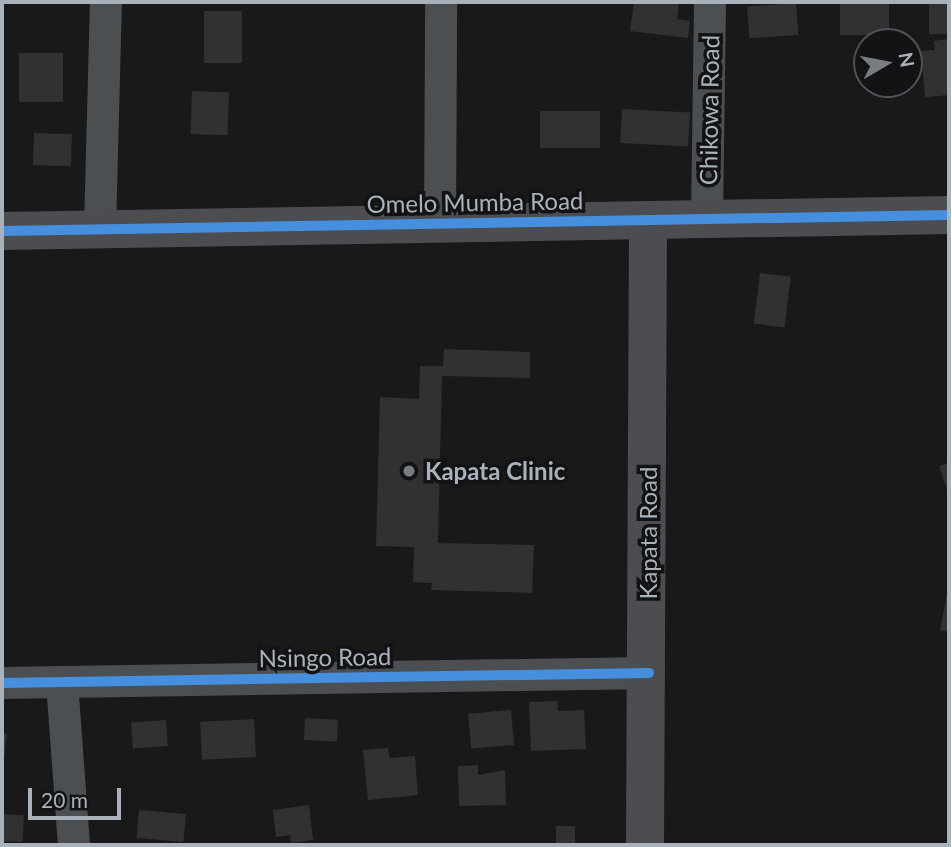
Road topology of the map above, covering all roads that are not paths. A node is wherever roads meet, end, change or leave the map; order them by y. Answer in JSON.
{"nodes":[{"id":1,"x":106,"y":2,"type":"edge"},
{"id":2,"x":441,"y":2,"type":"edge"},
{"id":3,"x":710,"y":2,"type":"edge"},
{"id":4,"x":949,"y":215,"type":"edge"},
{"id":5,"x":707,"y":219,"type":"junction"},
{"id":6,"x":648,"y":220,"type":"junction"},
{"id":7,"x":440,"y":223,"type":"junction"},
{"id":8,"x":100,"y":229,"type":"junction"},
{"id":9,"x":2,"y":231,"type":"edge"},
{"id":10,"x":649,"y":673,"type":"junction"},
{"id":11,"x":62,"y":682,"type":"junction"},
{"id":12,"x":2,"y":683,"type":"edge"},
{"id":13,"x":74,"y":845,"type":"edge"},
{"id":14,"x":645,"y":845,"type":"edge"}],
"edges":[{"from":1,"to":8,"type":"street"},
{"from":2,"to":7,"type":"street"},
{"from":3,"to":5,"type":"street","name":"Chikowa Road"},
{"from":4,"to":5,"type":"street","name":"Omelo Mumba Road"},
{"from":5,"to":6,"type":"street","name":"Omelo Mumba Road"},
{"from":6,"to":7,"type":"street","name":"Omelo Mumba Road"},
{"from":6,"to":10,"type":"street","name":"Kapata Road"},
{"from":7,"to":8,"type":"street","name":"Omelo Mumba Road"},
{"from":8,"to":9,"type":"street","name":"Omelo Mumba Road"},
{"from":10,"to":11,"type":"street","name":"Nsingo Road"},
{"from":10,"to":14,"type":"street","name":"Kapata Road"},
{"from":11,"to":12,"type":"street","name":"Nsingo Road"},
{"from":11,"to":13,"type":"street"}]}
